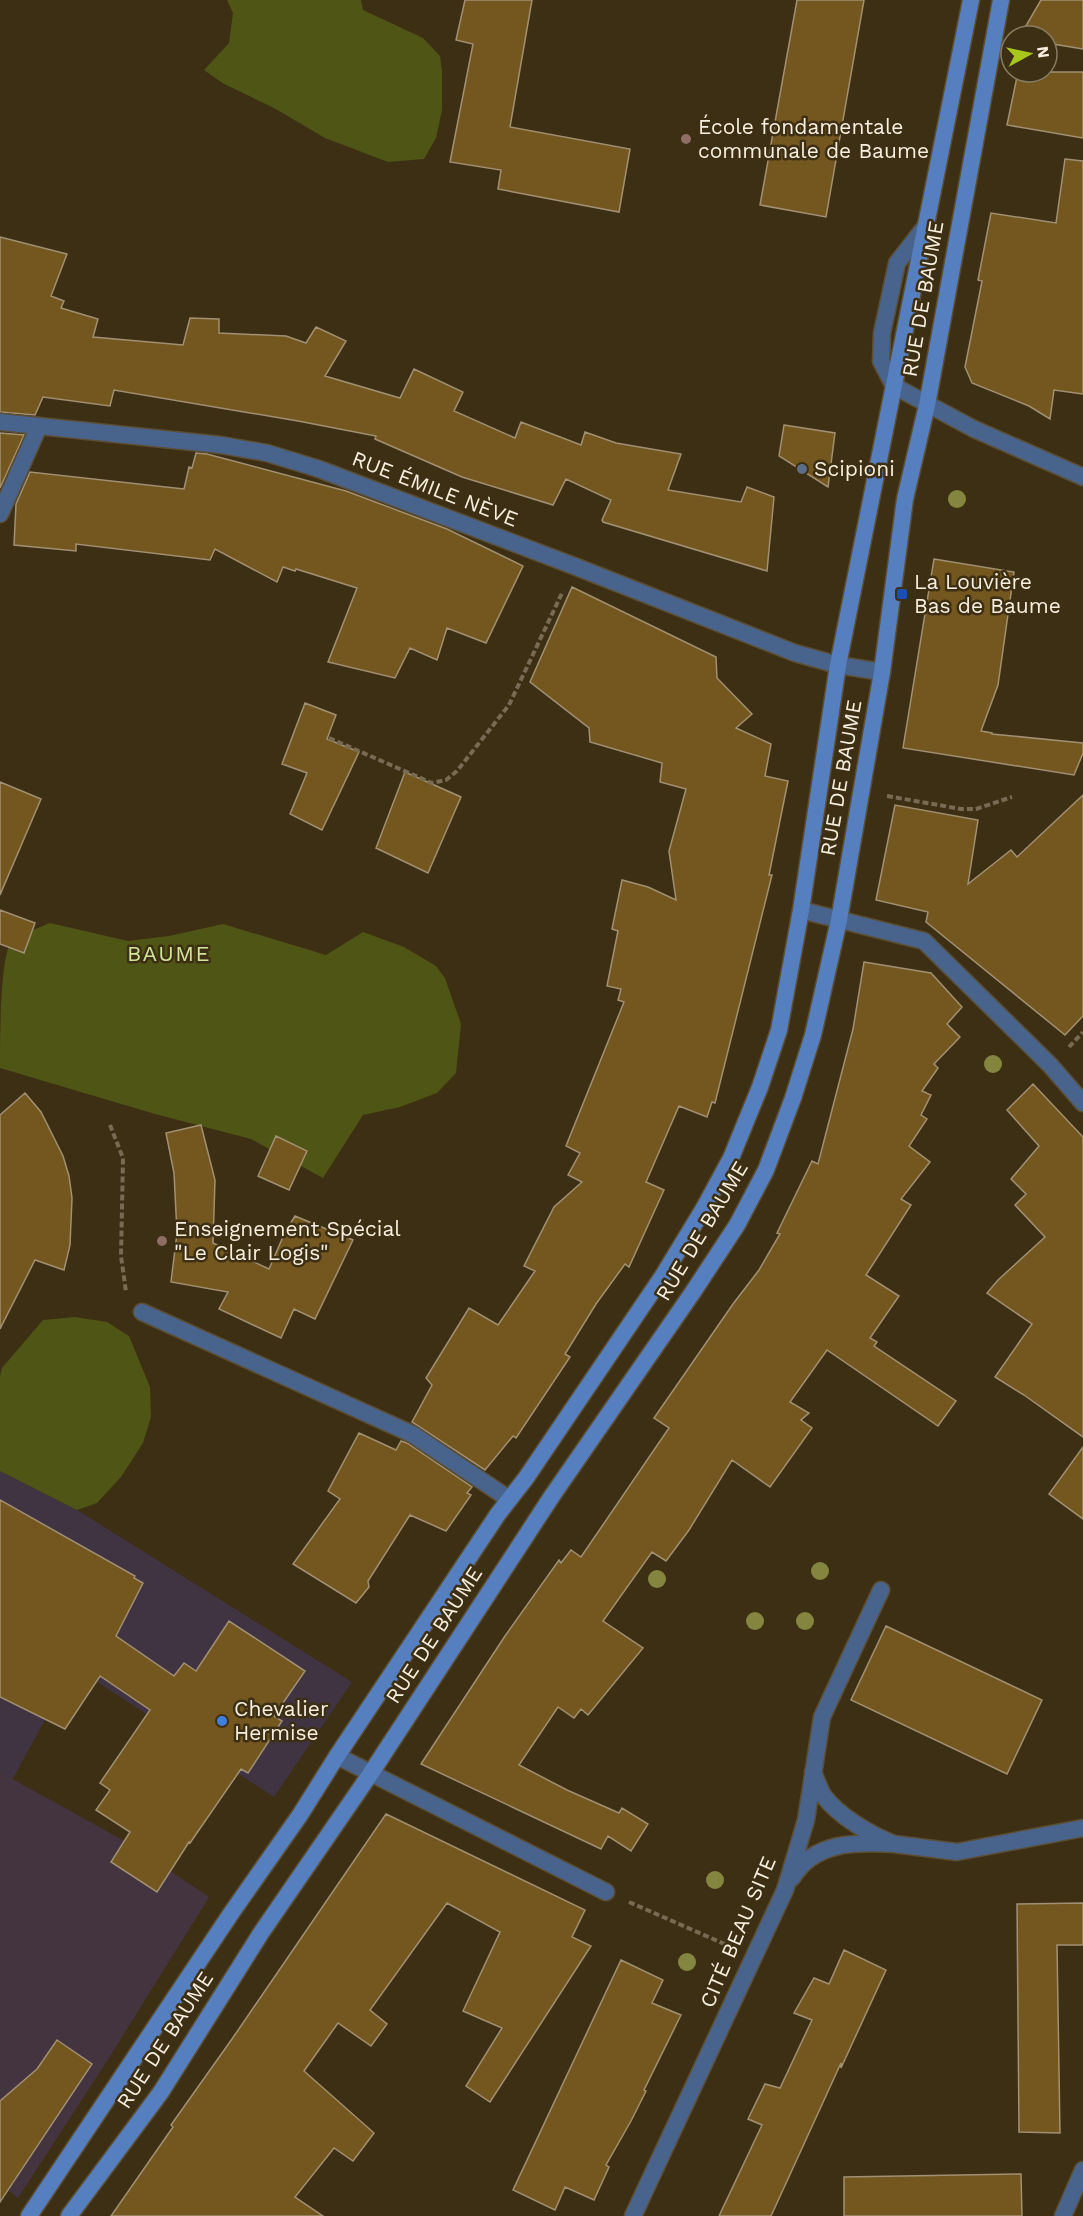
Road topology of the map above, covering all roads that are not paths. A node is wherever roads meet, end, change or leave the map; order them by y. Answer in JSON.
{"nodes":[{"id":1,"x":971,"y":0,"type":"edge"},
{"id":2,"x":1001,"y":0,"type":"edge"},
{"id":3,"x":894,"y":386,"type":"junction"},
{"id":4,"x":927,"y":405,"type":"junction"},
{"id":5,"x":0,"y":422,"type":"edge"},
{"id":6,"x":39,"y":426,"type":"junction"},
{"id":7,"x":1083,"y":477,"type":"edge"},
{"id":8,"x":0,"y":514,"type":"edge"},
{"id":9,"x":838,"y":665,"type":"junction"},
{"id":10,"x":882,"y":672,"type":"junction"},
{"id":11,"x":801,"y":910,"type":"junction"},
{"id":12,"x":839,"y":920,"type":"junction"},
{"id":13,"x":1083,"y":1102,"type":"edge"},
{"id":14,"x":142,"y":1312,"type":"road end"},
{"id":15,"x":510,"y":1499,"type":"junction"},
{"id":16,"x":881,"y":1590,"type":"dead end"},
{"id":17,"x":337,"y":1756,"type":"junction"},
{"id":18,"x":813,"y":1772,"type":"junction"},
{"id":19,"x":371,"y":1773,"type":"junction"},
{"id":20,"x":1083,"y":1828,"type":"edge"},
{"id":21,"x":894,"y":1844,"type":"junction"},
{"id":22,"x":785,"y":1890,"type":"junction"},
{"id":23,"x":606,"y":1892,"type":"road end"},
{"id":24,"x":1083,"y":2170,"type":"edge"},
{"id":25,"x":28,"y":2216,"type":"edge"},
{"id":26,"x":69,"y":2216,"type":"edge"},
{"id":27,"x":633,"y":2216,"type":"edge"},
{"id":28,"x":1063,"y":2216,"type":"edge"}],
"edges":[{"from":1,"to":3,"type":"main road","name":"RUE DE BAUME"},
{"from":2,"to":4,"type":"main road","name":"RUE DE BAUME"},
{"from":3,"to":4,"type":"street"},
{"from":3,"to":9,"type":"main road","name":"RUE DE BAUME"},
{"from":4,"to":7,"type":"street"},
{"from":4,"to":10,"type":"main road","name":"RUE DE BAUME"},
{"from":5,"to":6,"type":"street","name":"RUE ÉMILE NÈVE"},
{"from":6,"to":8,"type":"street"},
{"from":6,"to":9,"type":"street","name":"RUE ÉMILE NÈVE"},
{"from":9,"to":10,"type":"street","name":"RUE ÉMILE NÈVE"},
{"from":9,"to":11,"type":"main road","name":"RUE DE BAUME"},
{"from":10,"to":12,"type":"main road","name":"RUE DE BAUME"},
{"from":11,"to":12,"type":"street"},
{"from":11,"to":15,"type":"main road","name":"RUE DE BAUME"},
{"from":12,"to":13,"type":"street"},
{"from":12,"to":19,"type":"main road","name":"RUE DE BAUME"},
{"from":14,"to":15,"type":"street"},
{"from":15,"to":17,"type":"main road","name":"RUE DE BAUME"},
{"from":16,"to":18,"type":"street","name":"CITÉ BEAU SITE"},
{"from":17,"to":19,"type":"street"},
{"from":17,"to":25,"type":"main road","name":"RUE DE BAUME"},
{"from":18,"to":21,"type":"street"},
{"from":18,"to":22,"type":"street","name":"CITÉ BEAU SITE"},
{"from":19,"to":23,"type":"street"},
{"from":19,"to":26,"type":"main road","name":"RUE DE BAUME"},
{"from":20,"to":21,"type":"street"},
{"from":21,"to":22,"type":"street"},
{"from":22,"to":27,"type":"street","name":"CITÉ BEAU SITE"},
{"from":24,"to":28,"type":"street"}]}
